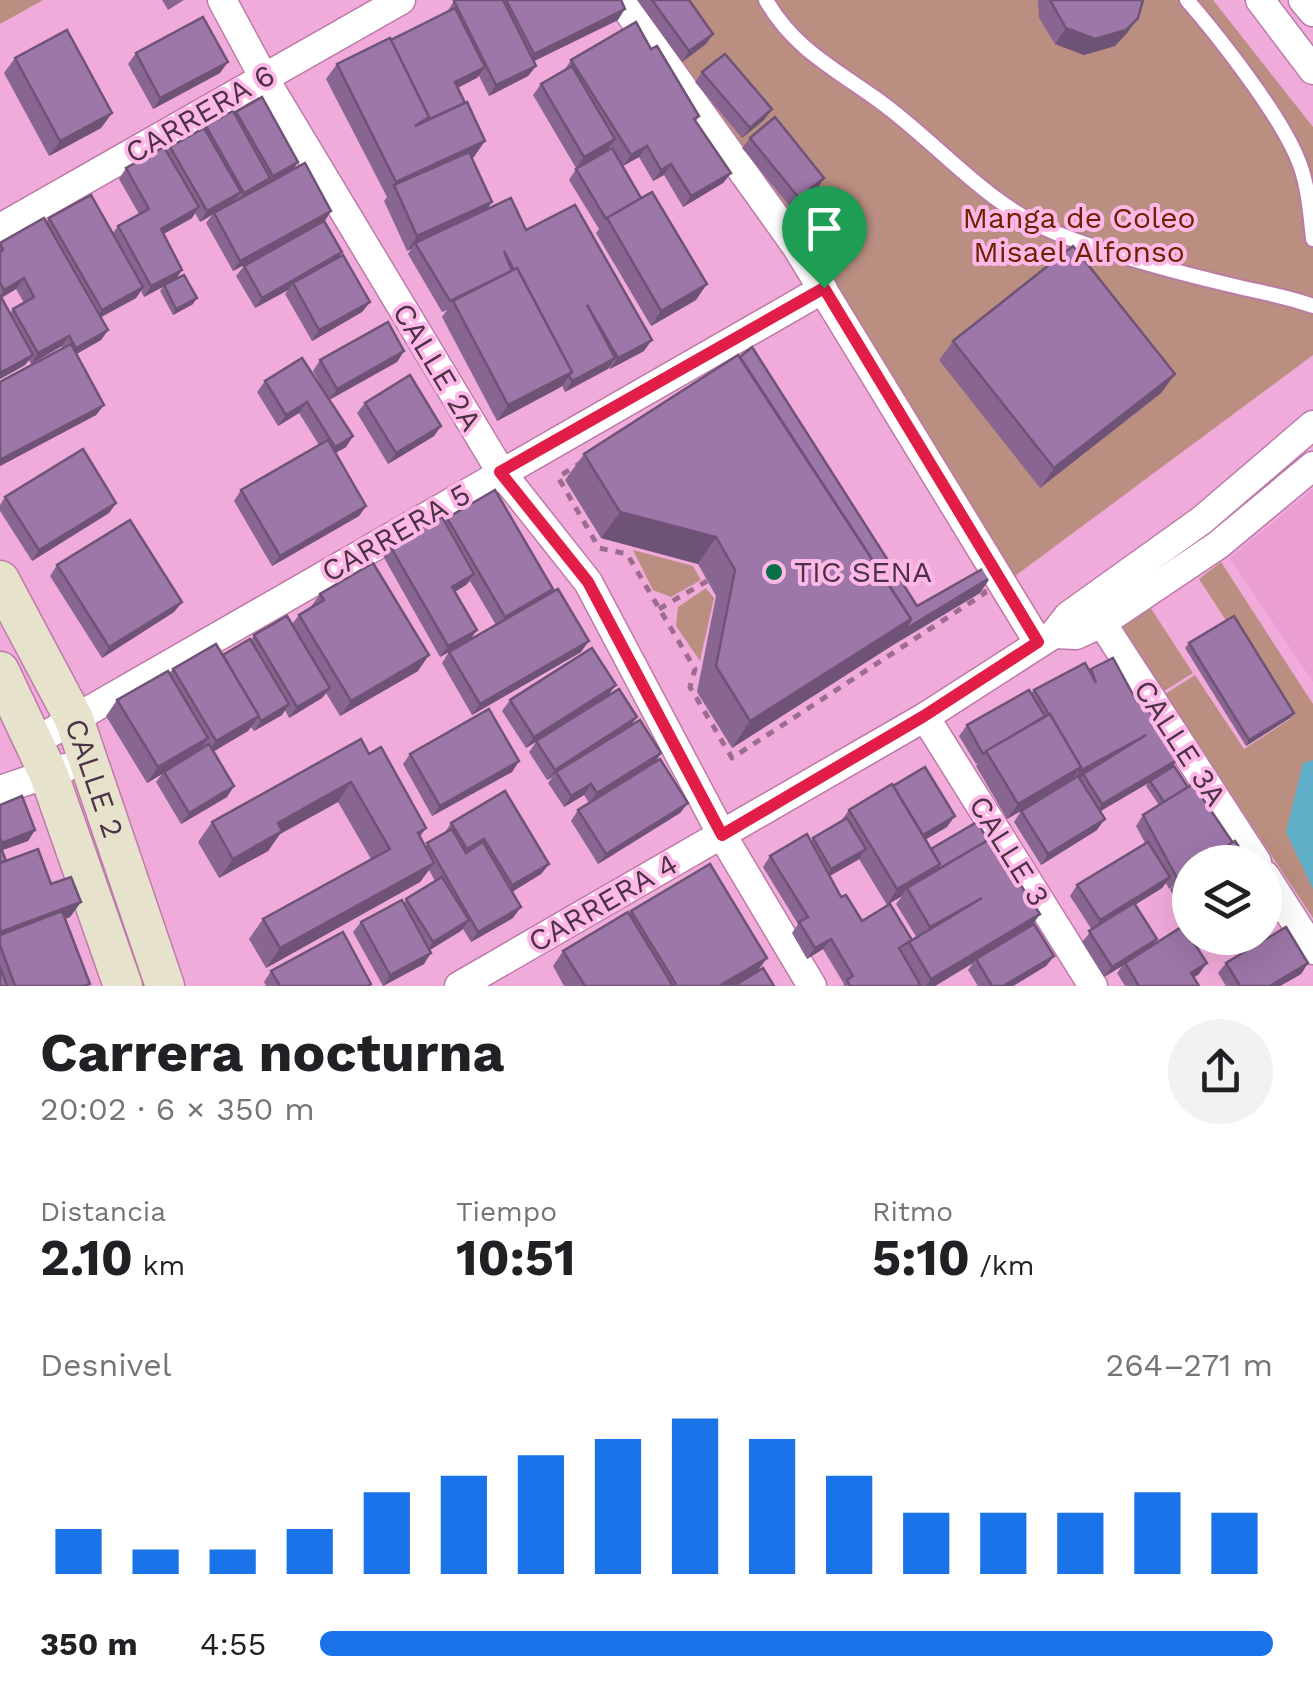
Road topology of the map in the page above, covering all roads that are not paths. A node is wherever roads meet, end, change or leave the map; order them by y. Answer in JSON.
{"nodes":[{"id":1,"x":222,"y":0,"type":"edge"},
{"id":2,"x":401,"y":0,"type":"edge"},
{"id":3,"x":620,"y":0,"type":"edge"},
{"id":4,"x":766,"y":0,"type":"edge"},
{"id":5,"x":1187,"y":0,"type":"edge"},
{"id":6,"x":1260,"y":0,"type":"edge"},
{"id":7,"x":1303,"y":0,"type":"edge"},
{"id":8,"x":1313,"y":12,"type":"edge"},
{"id":9,"x":1313,"y":70,"type":"edge"},
{"id":10,"x":264,"y":78,"type":"junction"},
{"id":11,"x":0,"y":228,"type":"edge"},
{"id":12,"x":1313,"y":239,"type":"edge"},
{"id":13,"x":824,"y":288,"type":"junction"},
{"id":14,"x":1313,"y":306,"type":"edge"},
{"id":15,"x":1313,"y":426,"type":"edge"},
{"id":16,"x":1313,"y":466,"type":"edge"},
{"id":17,"x":500,"y":472,"type":"junction"},
{"id":18,"x":0,"y":580,"type":"edge"},
{"id":19,"x":1102,"y":623,"type":"junction"},
{"id":20,"x":1046,"y":638,"type":"junction"},
{"id":21,"x":0,"y":671,"type":"edge"},
{"id":22,"x":924,"y":716,"type":"junction"},
{"id":23,"x":74,"y":719,"type":"junction"},
{"id":24,"x":43,"y":758,"type":"junction"},
{"id":25,"x":88,"y":758,"type":"junction"},
{"id":26,"x":0,"y":790,"type":"edge"},
{"id":27,"x":722,"y":835,"type":"junction"},
{"id":28,"x":1246,"y":845,"type":"edge"},
{"id":29,"x":1282,"y":902,"type":"edge"},
{"id":30,"x":1313,"y":950,"type":"edge"},
{"id":31,"x":123,"y":986,"type":"edge"},
{"id":32,"x":165,"y":986,"type":"edge"},
{"id":33,"x":459,"y":986,"type":"edge"},
{"id":34,"x":812,"y":986,"type":"edge"},
{"id":35,"x":1093,"y":986,"type":"edge"}],
"edges":[{"from":1,"to":10,"type":"street","name":"CALLE 2A"},
{"from":2,"to":10,"type":"street","name":"CARRERA 6"},
{"from":3,"to":13,"type":"street"},
{"from":4,"to":14,"type":"lane"},
{"from":5,"to":12,"type":"lane"},
{"from":6,"to":9,"type":"street"},
{"from":7,"to":8,"type":"street"},
{"from":10,"to":11,"type":"street","name":"CARRERA 6"},
{"from":10,"to":17,"type":"street","name":"CALLE 2A"},
{"from":13,"to":17,"type":"street","name":"CARRERA 5"},
{"from":13,"to":20,"type":"street"},
{"from":15,"to":20,"type":"street","name":"CARRERA 4"},
{"from":16,"to":19,"type":"street","name":"CARRERA 4"},
{"from":17,"to":23,"type":"street","name":"CARRERA 5"},
{"from":17,"to":27,"type":"street","name":"CALLE 2A"},
{"from":18,"to":23,"type":"main road","name":"CALLE 2"},
{"from":19,"to":20,"type":"street","name":"CARRERA 4"},
{"from":19,"to":28,"type":"street","name":"CALLE 3A"},
{"from":20,"to":22,"type":"street","name":"CARRERA 4"},
{"from":21,"to":24,"type":"main road","name":"CALLE 2"},
{"from":22,"to":27,"type":"street","name":"CARRERA 4"},
{"from":22,"to":35,"type":"street","name":"CALLE 3"},
{"from":23,"to":24,"type":"street","name":"CARRERA 5"},
{"from":23,"to":25,"type":"main road","name":"CALLE 2"},
{"from":24,"to":25,"type":"street"},
{"from":24,"to":26,"type":"street"},
{"from":24,"to":31,"type":"main road","name":"CALLE 2"},
{"from":25,"to":32,"type":"main road","name":"CALLE 2"},
{"from":27,"to":33,"type":"street","name":"CARRERA 4"},
{"from":27,"to":34,"type":"street","name":"CALLE 2A"},
{"from":29,"to":30,"type":"street"}]}
